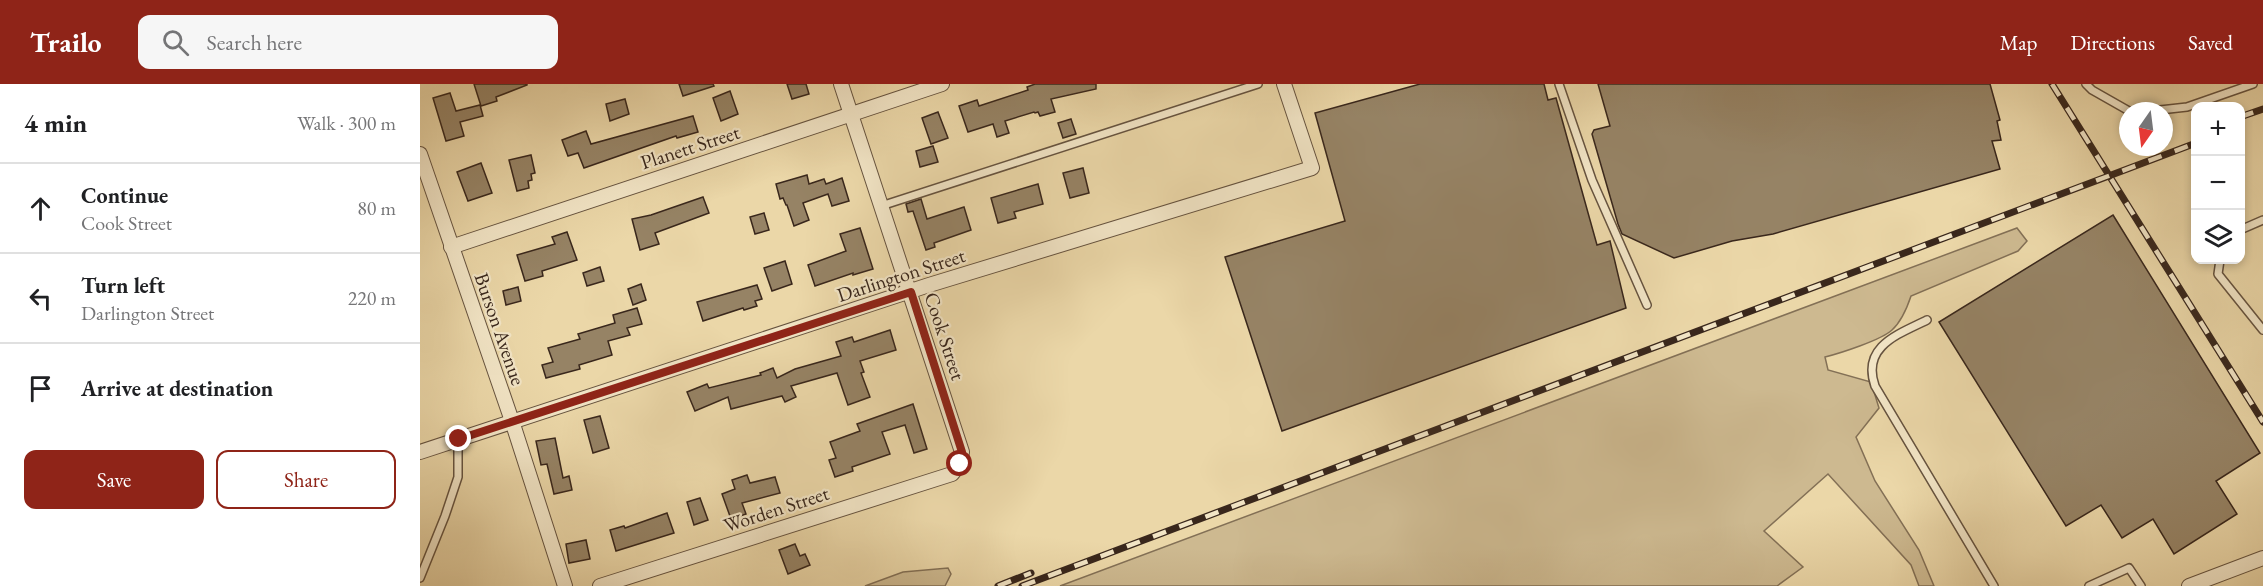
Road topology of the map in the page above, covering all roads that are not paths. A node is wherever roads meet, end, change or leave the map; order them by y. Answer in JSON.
{"nodes":[{"id":1,"x":841,"y":84,"type":"edge"},
{"id":2,"x":942,"y":84,"type":"edge"},
{"id":3,"x":1258,"y":84,"type":"edge"},
{"id":4,"x":1285,"y":84,"type":"edge"},
{"id":5,"x":1559,"y":84,"type":"edge"},
{"id":6,"x":2086,"y":84,"type":"edge"},
{"id":7,"x":2253,"y":84,"type":"edge"},
{"id":8,"x":2119,"y":105,"type":"edge"},
{"id":9,"x":2173,"y":108,"type":"edge"},
{"id":10,"x":851,"y":114,"type":"junction"},
{"id":11,"x":420,"y":154,"type":"edge"},
{"id":12,"x":881,"y":206,"type":"junction"},
{"id":13,"x":2263,"y":220,"type":"edge"},
{"id":14,"x":2245,"y":228,"type":"edge"},
{"id":15,"x":451,"y":247,"type":"junction"},
{"id":16,"x":2219,"y":264,"type":"edge"},
{"id":17,"x":911,"y":292,"type":"junction"},
{"id":18,"x":1647,"y":305,"type":"dead end"},
{"id":19,"x":1927,"y":320,"type":"dead end"},
{"id":20,"x":2263,"y":330,"type":"edge"},
{"id":21,"x":512,"y":421,"type":"junction"},
{"id":22,"x":459,"y":439,"type":"junction"},
{"id":23,"x":420,"y":452,"type":"edge"},
{"id":24,"x":960,"y":464,"type":"joint"},
{"id":25,"x":2263,"y":558,"type":"edge"},
{"id":26,"x":420,"y":578,"type":"edge"},
{"id":27,"x":566,"y":586,"type":"edge"},
{"id":28,"x":600,"y":586,"type":"edge"},
{"id":29,"x":1994,"y":586,"type":"edge"},
{"id":30,"x":2089,"y":586,"type":"edge"},
{"id":31,"x":2141,"y":586,"type":"edge"},
{"id":32,"x":2189,"y":586,"type":"edge"}],
"edges":[{"from":1,"to":10,"type":"street","name":"Cook Street"},
{"from":2,"to":10,"type":"street","name":"Planett Street"},
{"from":3,"to":12,"type":"lane"},
{"from":4,"to":17,"type":"street","name":"Darlington Street"},
{"from":5,"to":18,"type":"lane"},
{"from":6,"to":8,"type":"lane"},
{"from":7,"to":9,"type":"lane"},
{"from":10,"to":12,"type":"street","name":"Cook Street"},
{"from":10,"to":15,"type":"street","name":"Planett Street"},
{"from":11,"to":15,"type":"street","name":"Burson Avenue"},
{"from":12,"to":17,"type":"street","name":"Cook Street"},
{"from":13,"to":14,"type":"lane"},
{"from":15,"to":21,"type":"street","name":"Burson Avenue"},
{"from":16,"to":20,"type":"lane"},
{"from":17,"to":21,"type":"street","name":"Darlington Street"},
{"from":17,"to":24,"type":"street","name":"Cook Street"},
{"from":19,"to":29,"type":"lane"},
{"from":21,"to":22,"type":"street","name":"Darlington Street"},
{"from":21,"to":27,"type":"street","name":"Burson Avenue"},
{"from":22,"to":23,"type":"street","name":"Darlington Street"},
{"from":22,"to":26,"type":"lane"},
{"from":24,"to":28,"type":"street","name":"Worden Street"},
{"from":25,"to":32,"type":"street"},
{"from":30,"to":31,"type":"lane"}]}
